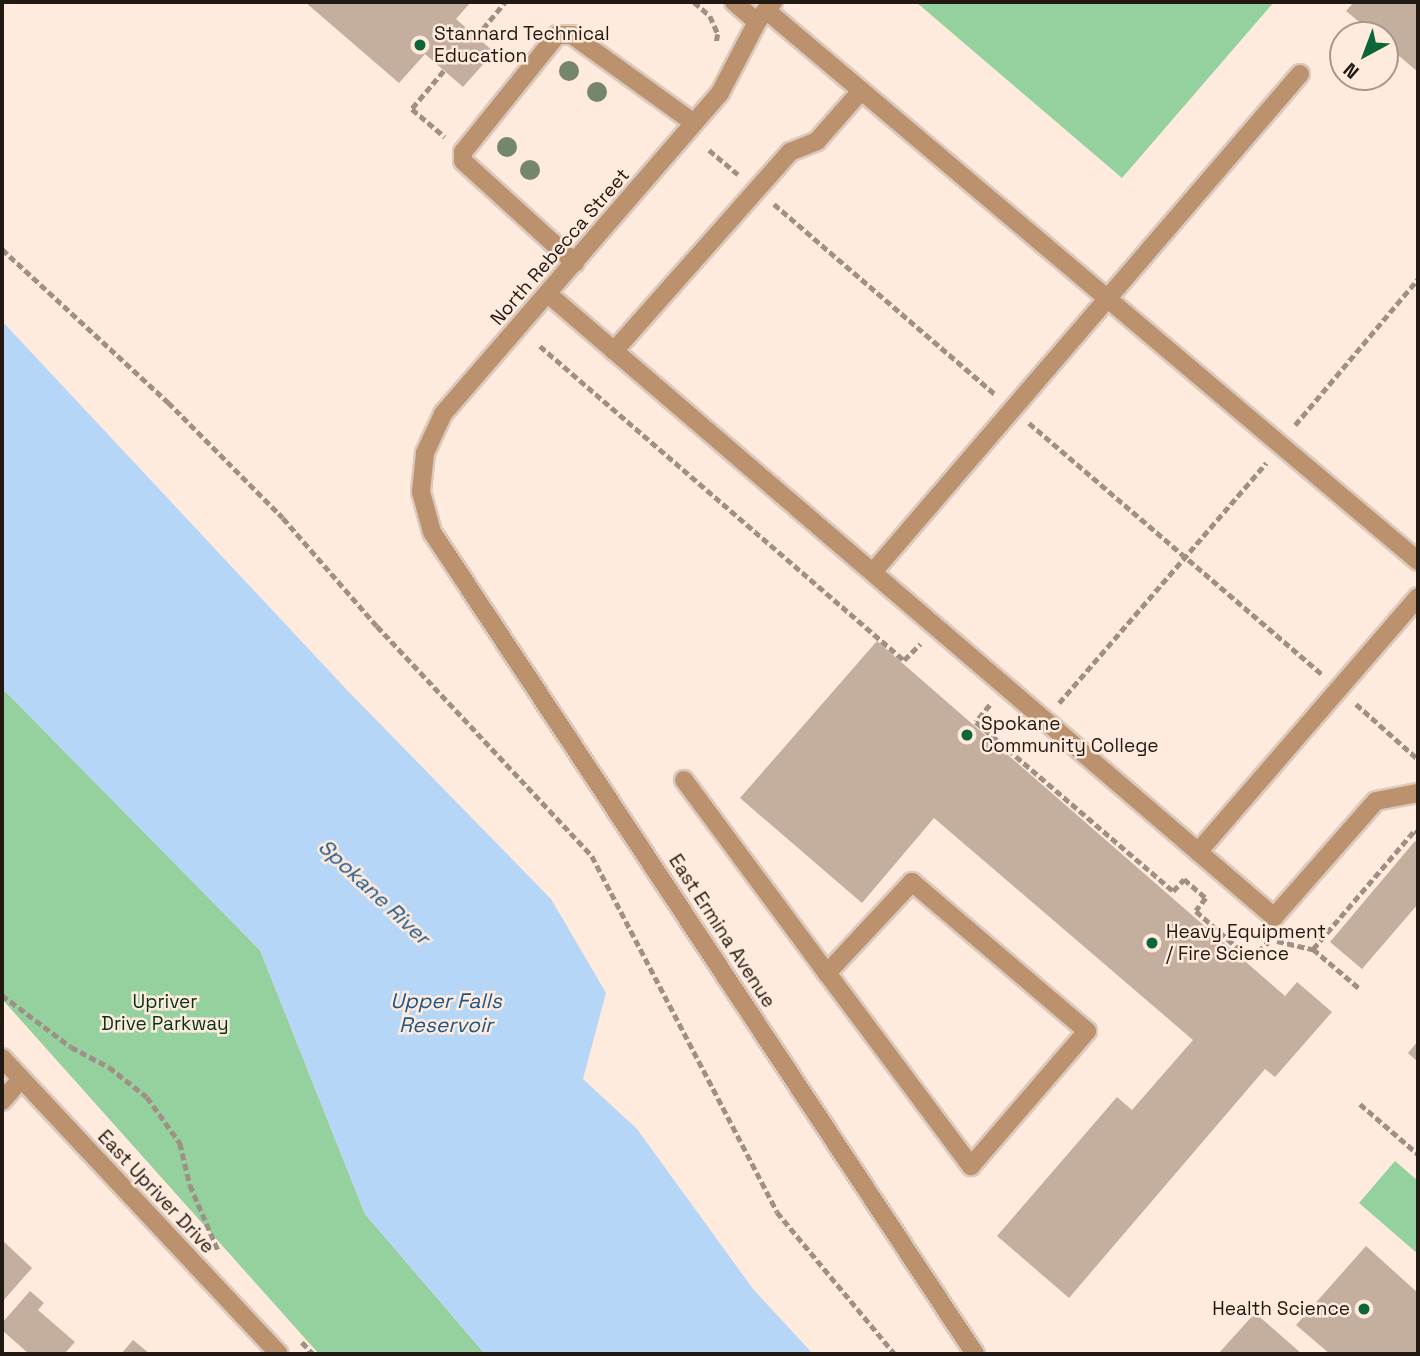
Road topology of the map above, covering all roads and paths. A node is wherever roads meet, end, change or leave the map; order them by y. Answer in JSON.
{"nodes":[{"id":1,"x":505,"y":2,"type":"edge"},
{"id":2,"x":694,"y":2,"type":"edge"},
{"id":3,"x":734,"y":2,"type":"edge"},
{"id":4,"x":765,"y":11,"type":"edge"},
{"id":5,"x":476,"y":37,"type":"dead end"},
{"id":6,"x":716,"y":51,"type":"dead end"},
{"id":7,"x":444,"y":71,"type":"dead end"},
{"id":8,"x":1300,"y":74,"type":"dead end"},
{"id":9,"x":860,"y":91,"type":"junction"},
{"id":10,"x":694,"y":123,"type":"junction"},
{"id":11,"x":709,"y":150,"type":"dead end"},
{"id":12,"x":463,"y":152,"type":"junction"},
{"id":13,"x":757,"y":189,"type":"junction"},
{"id":14,"x":2,"y":249,"type":"edge"},
{"id":15,"x":575,"y":263,"type":"junction"},
{"id":16,"x":1418,"y":279,"type":"edge"},
{"id":17,"x":548,"y":294,"type":"junction"},
{"id":18,"x":1107,"y":299,"type":"junction"},
{"id":19,"x":540,"y":346,"type":"dead end"},
{"id":20,"x":614,"y":351,"type":"junction"},
{"id":21,"x":1013,"y":409,"type":"junction"},
{"id":22,"x":1281,"y":446,"type":"junction"},
{"id":23,"x":432,"y":532,"type":"joint"},
{"id":24,"x":1185,"y":557,"type":"junction"},
{"id":25,"x":1418,"y":561,"type":"edge"},
{"id":26,"x":873,"y":572,"type":"junction"},
{"id":27,"x":1418,"y":597,"type":"edge"},
{"id":28,"x":929,"y":652,"type":"dead end"},
{"id":29,"x":1339,"y":689,"type":"junction"},
{"id":30,"x":980,"y":696,"type":"dead end"},
{"id":31,"x":1044,"y":720,"type":"junction"},
{"id":32,"x":1418,"y":759,"type":"edge"},
{"id":33,"x":684,"y":780,"type":"dead end"},
{"id":34,"x":1418,"y":793,"type":"edge"},
{"id":35,"x":1418,"y":832,"type":"edge"},
{"id":36,"x":1198,"y":852,"type":"junction"},
{"id":37,"x":1313,"y":949,"type":"junction"},
{"id":38,"x":828,"y":973,"type":"junction"},
{"id":39,"x":1359,"y":988,"type":"dead end"},
{"id":40,"x":2,"y":995,"type":"edge"},
{"id":41,"x":2,"y":1058,"type":"edge"},
{"id":42,"x":21,"y":1079,"type":"junction"},
{"id":43,"x":2,"y":1101,"type":"edge"},
{"id":44,"x":1360,"y":1104,"type":"dead end"},
{"id":45,"x":1418,"y":1154,"type":"edge"},
{"id":46,"x":225,"y":1258,"type":"dead end"},
{"id":47,"x":295,"y":1335,"type":"dead end"},
{"id":48,"x":279,"y":1354,"type":"edge"},
{"id":49,"x":313,"y":1354,"type":"edge"},
{"id":50,"x":895,"y":1354,"type":"edge"},
{"id":51,"x":975,"y":1354,"type":"edge"}],
"edges":[{"from":1,"to":5,"type":"path"},
{"from":2,"to":6,"type":"path"},
{"from":3,"to":4,"type":"street"},
{"from":4,"to":9,"type":"street"},
{"from":4,"to":10,"type":"street","name":"North Rebecca Street"},
{"from":7,"to":12,"type":"path"},
{"from":8,"to":18,"type":"street"},
{"from":9,"to":13,"type":"street"},
{"from":9,"to":18,"type":"street"},
{"from":10,"to":12,"type":"street"},
{"from":10,"to":15,"type":"street","name":"North Rebecca Street"},
{"from":11,"to":13,"type":"path"},
{"from":12,"to":15,"type":"street"},
{"from":13,"to":20,"type":"street"},
{"from":13,"to":21,"type":"path"},
{"from":14,"to":50,"type":"path"},
{"from":15,"to":17,"type":"street","name":"North Rebecca Street"},
{"from":16,"to":22,"type":"path"},
{"from":17,"to":20,"type":"street"},
{"from":17,"to":23,"type":"street","name":"North Rebecca Street"},
{"from":18,"to":21,"type":"street"},
{"from":18,"to":22,"type":"street"},
{"from":19,"to":28,"type":"path"},
{"from":20,"to":26,"type":"street"},
{"from":21,"to":24,"type":"path"},
{"from":21,"to":26,"type":"street"},
{"from":22,"to":24,"type":"path"},
{"from":22,"to":25,"type":"street"},
{"from":23,"to":51,"type":"street","name":"East Ermina Avenue"},
{"from":24,"to":29,"type":"path"},
{"from":24,"to":31,"type":"path"},
{"from":26,"to":31,"type":"street"},
{"from":27,"to":29,"type":"street"},
{"from":29,"to":32,"type":"path"},
{"from":29,"to":36,"type":"street"},
{"from":30,"to":37,"type":"path"},
{"from":31,"to":36,"type":"street"},
{"from":33,"to":38,"type":"street"},
{"from":34,"to":36,"type":"street"},
{"from":35,"to":37,"type":"path"},
{"from":37,"to":39,"type":"path"},
{"from":38,"to":38,"type":"street"},
{"from":40,"to":46,"type":"path"},
{"from":41,"to":42,"type":"street","name":"East Upriver Drive"},
{"from":42,"to":43,"type":"street"},
{"from":42,"to":48,"type":"street","name":"East Upriver Drive"},
{"from":44,"to":45,"type":"path"},
{"from":47,"to":49,"type":"path"}]}
